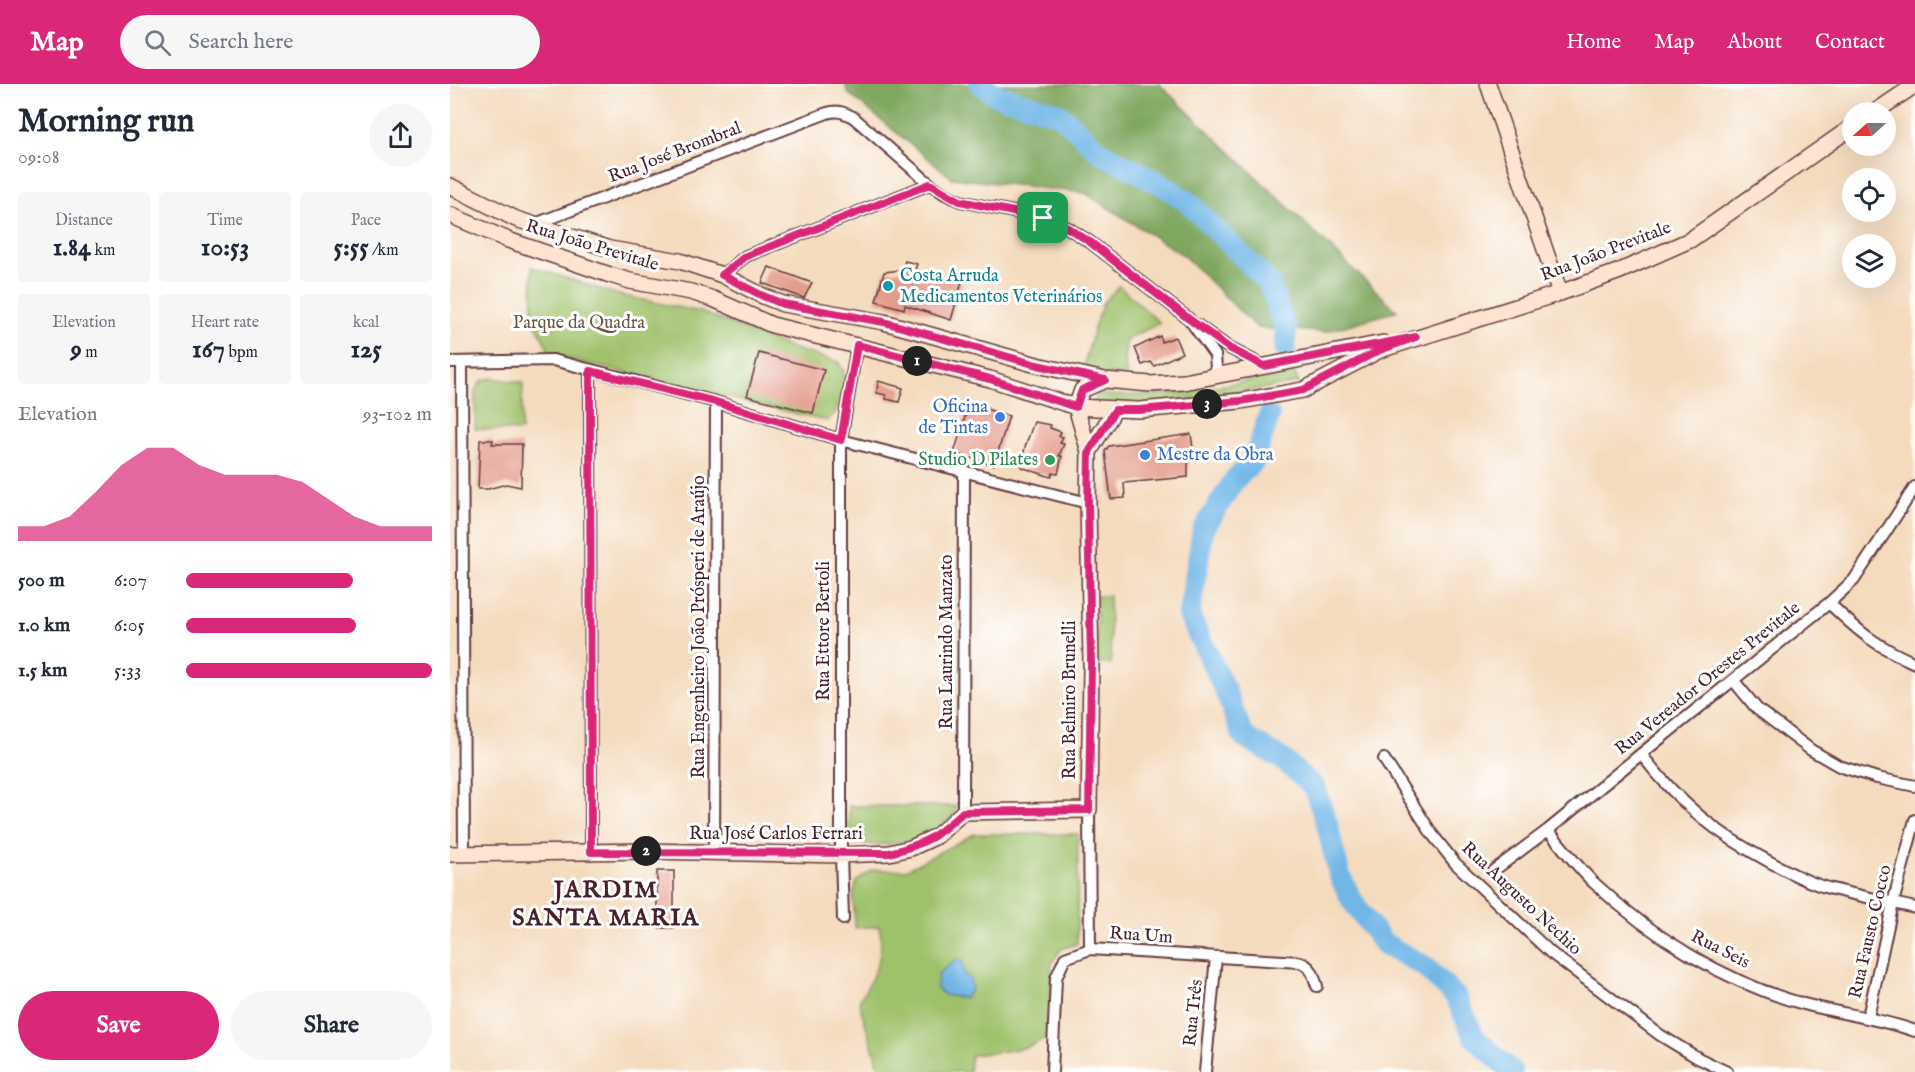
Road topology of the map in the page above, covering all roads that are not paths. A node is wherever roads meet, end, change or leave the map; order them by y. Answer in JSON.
{"nodes":[{"id":1,"x":1488,"y":84,"type":"edge"},
{"id":2,"x":1915,"y":85,"type":"edge"},
{"id":3,"x":1890,"y":102,"type":"edge"},
{"id":4,"x":1842,"y":134,"type":"edge"},
{"id":5,"x":930,"y":184,"type":"junction"},
{"id":6,"x":450,"y":186,"type":"edge"},
{"id":7,"x":450,"y":215,"type":"edge"},
{"id":8,"x":535,"y":224,"type":"junction"},
{"id":9,"x":722,"y":275,"type":"junction"},
{"id":10,"x":1560,"y":293,"type":"junction"},
{"id":11,"x":1189,"y":319,"type":"junction"},
{"id":12,"x":1416,"y":337,"type":"junction"},
{"id":13,"x":857,"y":345,"type":"junction"},
{"id":14,"x":1300,"y":359,"type":"junction"},
{"id":15,"x":450,"y":362,"type":"edge"},
{"id":16,"x":462,"y":363,"type":"junction"},
{"id":17,"x":1264,"y":366,"type":"junction"},
{"id":18,"x":590,"y":371,"type":"junction"},
{"id":19,"x":1211,"y":377,"type":"junction"},
{"id":20,"x":1105,"y":380,"type":"junction"},
{"id":21,"x":1303,"y":390,"type":"junction"},
{"id":22,"x":716,"y":402,"type":"junction"},
{"id":23,"x":1076,"y":407,"type":"junction"},
{"id":24,"x":1115,"y":410,"type":"junction"},
{"id":25,"x":841,"y":440,"type":"junction"},
{"id":26,"x":450,"y":447,"type":"edge"},
{"id":27,"x":463,"y":447,"type":"junction"},
{"id":28,"x":1089,"y":452,"type":"junction"},
{"id":29,"x":964,"y":473,"type":"junction"},
{"id":30,"x":1915,"y":487,"type":"edge"},
{"id":31,"x":1088,"y":503,"type":"junction"},
{"id":32,"x":1829,"y":603,"type":"junction"},
{"id":33,"x":1915,"y":663,"type":"edge"},
{"id":34,"x":1734,"y":681,"type":"junction"},
{"id":35,"x":1641,"y":754,"type":"junction"},
{"id":36,"x":1384,"y":759,"type":"dead end"},
{"id":37,"x":1915,"y":786,"type":"edge"},
{"id":38,"x":1089,"y":810,"type":"junction"},
{"id":39,"x":963,"y":812,"type":"junction"},
{"id":40,"x":1915,"y":820,"type":"edge"},
{"id":41,"x":1548,"y":830,"type":"junction"},
{"id":42,"x":591,"y":852,"type":"junction"},
{"id":43,"x":714,"y":852,"type":"junction"},
{"id":44,"x":457,"y":854,"type":"edge"},
{"id":45,"x":841,"y":855,"type":"junction"},
{"id":46,"x":1493,"y":871,"type":"dead end"},
{"id":47,"x":1893,"y":903,"type":"junction"},
{"id":48,"x":1915,"y":908,"type":"edge"},
{"id":49,"x":843,"y":919,"type":"dead end"},
{"id":50,"x":1090,"y":949,"type":"junction"},
{"id":51,"x":1216,"y":957,"type":"junction"},
{"id":52,"x":1317,"y":986,"type":"dead end"},
{"id":53,"x":1868,"y":1017,"type":"junction"},
{"id":54,"x":1915,"y":1031,"type":"edge"},
{"id":55,"x":1052,"y":1072,"type":"edge"},
{"id":56,"x":1205,"y":1072,"type":"edge"},
{"id":57,"x":1727,"y":1072,"type":"edge"}],
"edges":[{"from":1,"to":10,"type":"main road"},
{"from":2,"to":3,"type":"main road"},
{"from":4,"to":10,"type":"main road","name":"Rua João Previtale"},
{"from":5,"to":8,"type":"street","name":"Rua José Brombral"},
{"from":5,"to":9,"type":"street"},
{"from":5,"to":11,"type":"street"},
{"from":6,"to":8,"type":"main road","name":"Rua João Previtale"},
{"from":7,"to":13,"type":"main road","name":"Rua João Previtale"},
{"from":8,"to":9,"type":"main road","name":"Rua João Previtale"},
{"from":9,"to":20,"type":"main road","name":"Rua João Previtale"},
{"from":10,"to":12,"type":"main road","name":"Rua João Previtale"},
{"from":11,"to":17,"type":"street"},
{"from":11,"to":19,"type":"street"},
{"from":12,"to":14,"type":"main road","name":"Rua João Previtale"},
{"from":12,"to":21,"type":"main road","name":"Rua João Previtale"},
{"from":13,"to":23,"type":"main road","name":"Rua João Previtale"},
{"from":13,"to":25,"type":"street","name":"Rua Ettore Bertoli"},
{"from":14,"to":17,"type":"main road","name":"Rua João Previtale"},
{"from":14,"to":21,"type":"main road"},
{"from":15,"to":16,"type":"street"},
{"from":16,"to":18,"type":"street"},
{"from":16,"to":27,"type":"street"},
{"from":17,"to":19,"type":"main road","name":"Rua João Previtale"},
{"from":18,"to":22,"type":"street"},
{"from":18,"to":42,"type":"street"},
{"from":19,"to":20,"type":"main road","name":"Rua João Previtale"},
{"from":20,"to":23,"type":"main road"},
{"from":21,"to":24,"type":"main road","name":"Rua João Previtale"},
{"from":22,"to":25,"type":"street"},
{"from":22,"to":43,"type":"street","name":"Rua Engenheiro João Prósperi de Araújo"},
{"from":23,"to":24,"type":"main road","name":"Rua João Previtale"},
{"from":23,"to":28,"type":"main road","name":"Rua Belmiro Brunelli"},
{"from":24,"to":28,"type":"main road"},
{"from":25,"to":29,"type":"street"},
{"from":25,"to":45,"type":"street","name":"Rua Ettore Bertoli"},
{"from":26,"to":27,"type":"street"},
{"from":27,"to":44,"type":"street"},
{"from":28,"to":31,"type":"main road","name":"Rua Belmiro Brunelli"},
{"from":29,"to":31,"type":"street"},
{"from":29,"to":39,"type":"street","name":"Rua Laurindo Manzato"},
{"from":30,"to":32,"type":"street","name":"Rua Vereador Orestes Previtale"},
{"from":31,"to":38,"type":"main road","name":"Rua Belmiro Brunelli"},
{"from":32,"to":33,"type":"street"},
{"from":32,"to":34,"type":"street","name":"Rua Vereador Orestes Previtale"},
{"from":34,"to":35,"type":"street","name":"Rua Vereador Orestes Previtale"},
{"from":34,"to":37,"type":"street"},
{"from":35,"to":41,"type":"street","name":"Rua Vereador Orestes Previtale"},
{"from":35,"to":47,"type":"street"},
{"from":36,"to":57,"type":"street","name":"Rua Augusto Nechio"},
{"from":38,"to":39,"type":"main road"},
{"from":38,"to":50,"type":"street","name":"Rua Belmiro Brunelli"},
{"from":39,"to":45,"type":"main road","name":"Rua José Carlos Ferrari"},
{"from":40,"to":47,"type":"street","name":"Rua Fausto Cocco"},
{"from":41,"to":46,"type":"street","name":"Rua Vereador Orestes Previtale"},
{"from":41,"to":53,"type":"street","name":"Rua Seis"},
{"from":42,"to":43,"type":"main road","name":"Rua José Carlos Ferrari"},
{"from":42,"to":44,"type":"main road","name":"Rua José Carlos Ferrari"},
{"from":43,"to":45,"type":"main road","name":"Rua José Carlos Ferrari"},
{"from":45,"to":49,"type":"street","name":"Rua Ettore Bertoli"},
{"from":47,"to":48,"type":"street"},
{"from":47,"to":53,"type":"street","name":"Rua Fausto Cocco"},
{"from":50,"to":51,"type":"street","name":"Rua Um"},
{"from":50,"to":55,"type":"street","name":"Rua Um"},
{"from":51,"to":52,"type":"street","name":"Rua Um"},
{"from":51,"to":56,"type":"street","name":"Rua Três"},
{"from":53,"to":54,"type":"street","name":"Rua Seis"}]}
